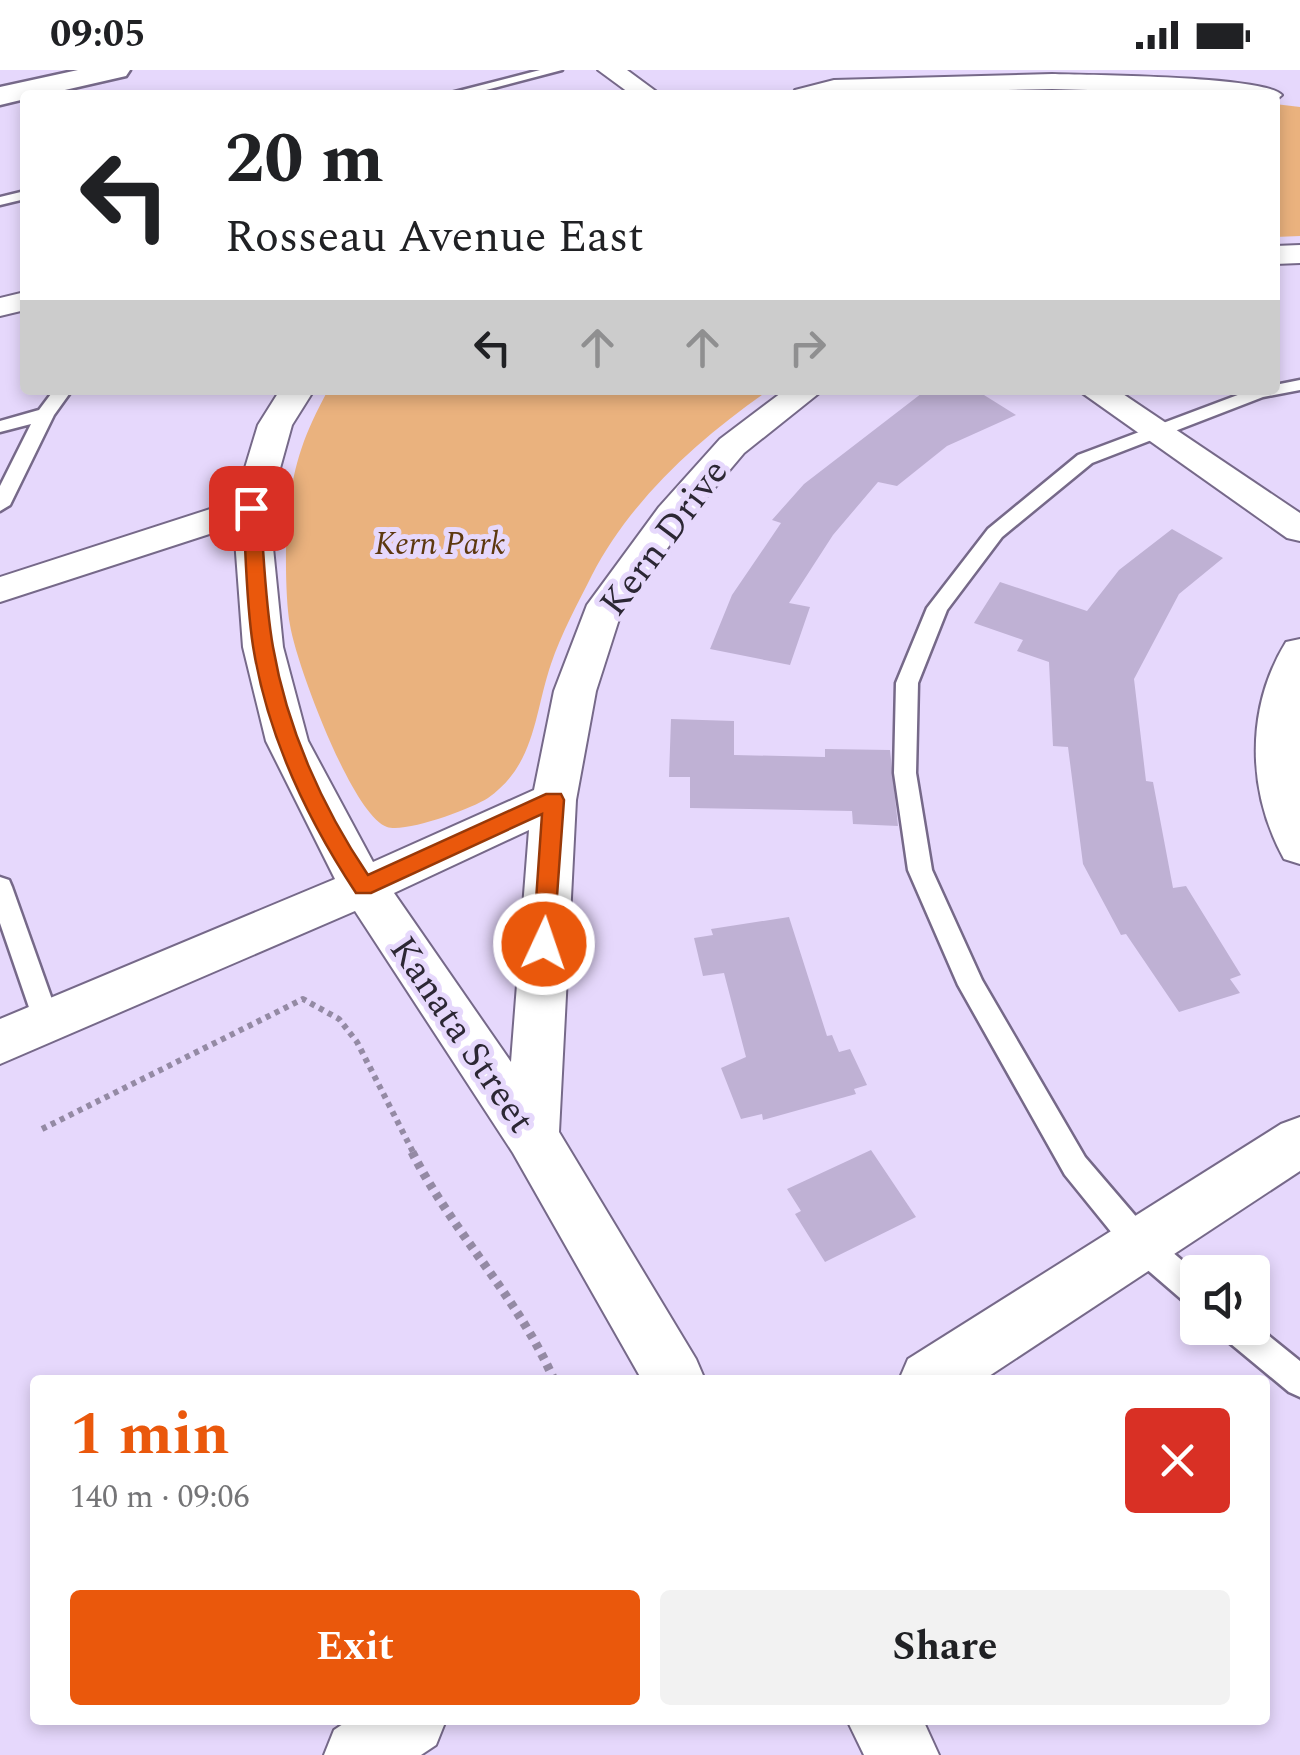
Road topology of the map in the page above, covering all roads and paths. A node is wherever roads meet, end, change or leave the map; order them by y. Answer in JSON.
{"nodes":[{"id":1,"x":116,"y":70,"type":"edge"},
{"id":2,"x":556,"y":70,"type":"edge"},
{"id":3,"x":610,"y":70,"type":"edge"},
{"id":4,"x":899,"y":70,"type":"edge"},
{"id":5,"x":834,"y":87,"type":"junction"},
{"id":6,"x":27,"y":90,"type":"edge"},
{"id":7,"x":471,"y":90,"type":"edge"},
{"id":8,"x":641,"y":90,"type":"edge"},
{"id":9,"x":823,"y":90,"type":"edge"},
{"id":10,"x":1219,"y":90,"type":"edge"},
{"id":11,"x":59,"y":395,"type":"edge"},
{"id":12,"x":294,"y":395,"type":"edge"},
{"id":13,"x":799,"y":395,"type":"edge"},
{"id":14,"x":1101,"y":395,"type":"edge"},
{"id":15,"x":1256,"y":395,"type":"edge"},
{"id":16,"x":45,"y":414,"type":"junction"},
{"id":17,"x":0,"y":427,"type":"edge"},
{"id":18,"x":1154,"y":431,"type":"junction"},
{"id":19,"x":0,"y":505,"type":"edge"},
{"id":20,"x":251,"y":508,"type":"junction"},
{"id":21,"x":1300,"y":530,"type":"edge"},
{"id":22,"x":0,"y":590,"type":"edge"},
{"id":23,"x":1300,"y":652,"type":"edge"},
{"id":24,"x":554,"y":800,"type":"junction"},
{"id":25,"x":1300,"y":847,"type":"edge"},
{"id":26,"x":364,"y":886,"type":"junction"},
{"id":27,"x":0,"y":887,"type":"edge"},
{"id":28,"x":48,"y":1022,"type":"junction"},
{"id":29,"x":0,"y":1042,"type":"edge"},
{"id":30,"x":42,"y":1129,"type":"dead end"},
{"id":31,"x":532,"y":1136,"type":"junction"},
{"id":32,"x":1300,"y":1141,"type":"edge"},
{"id":33,"x":1140,"y":1244,"type":"junction"},
{"id":34,"x":1180,"y":1278,"type":"edge"},
{"id":35,"x":1257,"y":1345,"type":"edge"},
{"id":36,"x":552,"y":1375,"type":"edge"},
{"id":37,"x":672,"y":1375,"type":"edge"},
{"id":38,"x":937,"y":1375,"type":"edge"},
{"id":39,"x":1300,"y":1380,"type":"edge"},
{"id":40,"x":404,"y":1725,"type":"edge"},
{"id":41,"x":885,"y":1725,"type":"edge"},
{"id":42,"x":359,"y":1755,"type":"edge"},
{"id":43,"x":904,"y":1755,"type":"edge"}],
"edges":[{"from":1,"to":6,"type":"street"},
{"from":2,"to":7,"type":"lane"},
{"from":3,"to":8,"type":"street"},
{"from":4,"to":5,"type":"street"},
{"from":5,"to":9,"type":"street"},
{"from":5,"to":10,"type":"street"},
{"from":11,"to":16,"type":"lane"},
{"from":12,"to":20,"type":"street","name":"Kanata Street"},
{"from":13,"to":24,"type":"street","name":"Kern Drive"},
{"from":14,"to":18,"type":"street"},
{"from":15,"to":18,"type":"lane"},
{"from":16,"to":17,"type":"lane"},
{"from":16,"to":19,"type":"lane"},
{"from":18,"to":21,"type":"street"},
{"from":18,"to":33,"type":"lane"},
{"from":20,"to":22,"type":"street"},
{"from":20,"to":26,"type":"street","name":"Kanata Street"},
{"from":23,"to":25,"type":"street"},
{"from":24,"to":26,"type":"street"},
{"from":24,"to":31,"type":"street","name":"Kern Drive"},
{"from":26,"to":28,"type":"street"},
{"from":26,"to":31,"type":"street","name":"Kanata Street"},
{"from":27,"to":28,"type":"lane"},
{"from":28,"to":29,"type":"street"},
{"from":30,"to":36,"type":"path"},
{"from":31,"to":37,"type":"street","name":"Kanata Street"},
{"from":32,"to":33,"type":"street"},
{"from":33,"to":34,"type":"lane"},
{"from":33,"to":38,"type":"street"},
{"from":35,"to":39,"type":"lane"},
{"from":40,"to":42,"type":"street"},
{"from":41,"to":43,"type":"street"}]}
